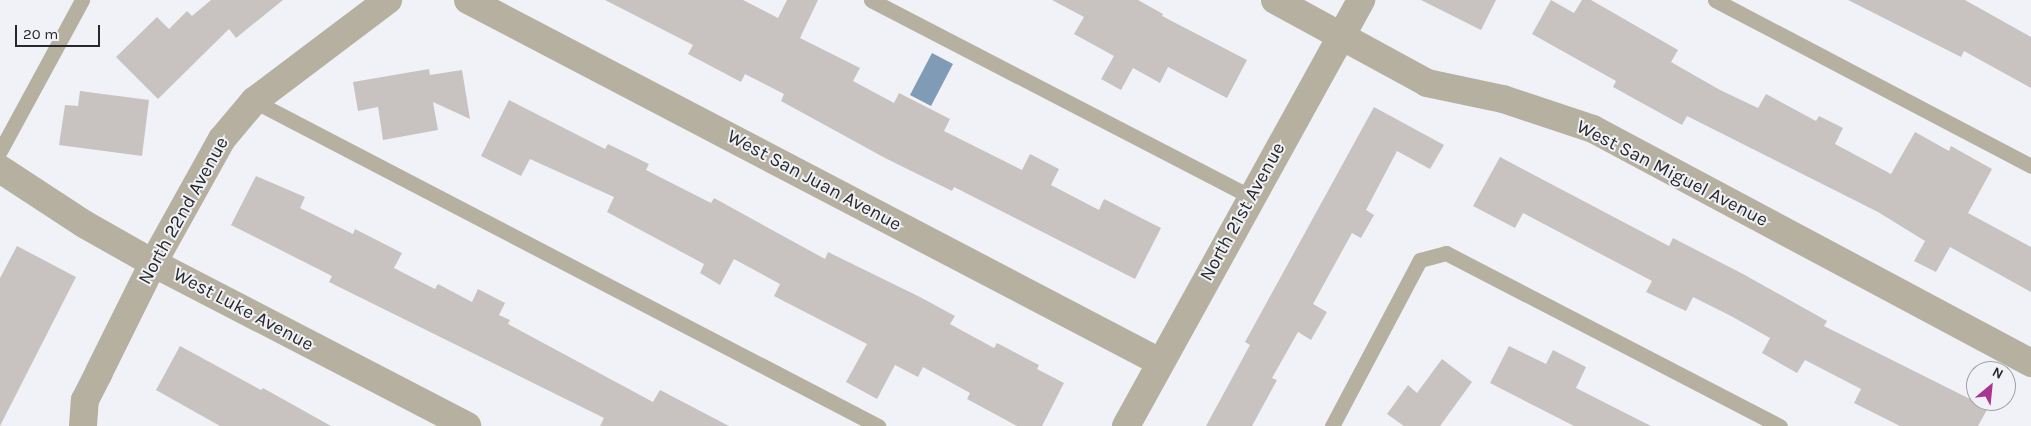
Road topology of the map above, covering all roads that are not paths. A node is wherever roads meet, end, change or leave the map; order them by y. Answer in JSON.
{"nodes":[{"id":1,"x":82,"y":0,"type":"edge"},
{"id":2,"x":388,"y":0,"type":"edge"},
{"id":3,"x":468,"y":0,"type":"edge"},
{"id":4,"x":872,"y":0,"type":"edge"},
{"id":5,"x":1274,"y":0,"type":"edge"},
{"id":6,"x":1361,"y":0,"type":"edge"},
{"id":7,"x":1715,"y":0,"type":"edge"},
{"id":8,"x":1343,"y":34,"type":"junction"},
{"id":9,"x":254,"y":101,"type":"junction"},
{"id":10,"x":0,"y":151,"type":"edge"},
{"id":11,"x":2031,"y":166,"type":"edge"},
{"id":12,"x":0,"y":169,"type":"edge"},
{"id":13,"x":1251,"y":197,"type":"junction"},
{"id":14,"x":153,"y":263,"type":"junction"},
{"id":15,"x":1160,"y":362,"type":"junction"},
{"id":16,"x":2031,"y":363,"type":"edge"},
{"id":17,"x":83,"y":426,"type":"edge"},
{"id":18,"x":467,"y":426,"type":"edge"},
{"id":19,"x":878,"y":426,"type":"edge"},
{"id":20,"x":1126,"y":426,"type":"edge"},
{"id":21,"x":1332,"y":426,"type":"edge"},
{"id":22,"x":1780,"y":426,"type":"edge"}],
"edges":[{"from":1,"to":10,"type":"lane"},
{"from":2,"to":9,"type":"street","name":"North 22nd Avenue"},
{"from":3,"to":15,"type":"street","name":"West San Juan Avenue"},
{"from":4,"to":13,"type":"lane"},
{"from":5,"to":8,"type":"street","name":"West San Miguel Avenue"},
{"from":6,"to":8,"type":"street","name":"North 21st Avenue"},
{"from":7,"to":11,"type":"lane"},
{"from":8,"to":13,"type":"street","name":"North 21st Avenue"},
{"from":8,"to":16,"type":"street","name":"West San Miguel Avenue"},
{"from":9,"to":14,"type":"street","name":"North 22nd Avenue"},
{"from":9,"to":19,"type":"lane"},
{"from":12,"to":14,"type":"street","name":"West Luke Avenue"},
{"from":13,"to":15,"type":"street","name":"North 21st Avenue"},
{"from":14,"to":17,"type":"street","name":"North 22nd Avenue"},
{"from":14,"to":18,"type":"street","name":"West Luke Avenue"},
{"from":15,"to":20,"type":"street","name":"North 21st Avenue"},
{"from":21,"to":22,"type":"lane"}]}
